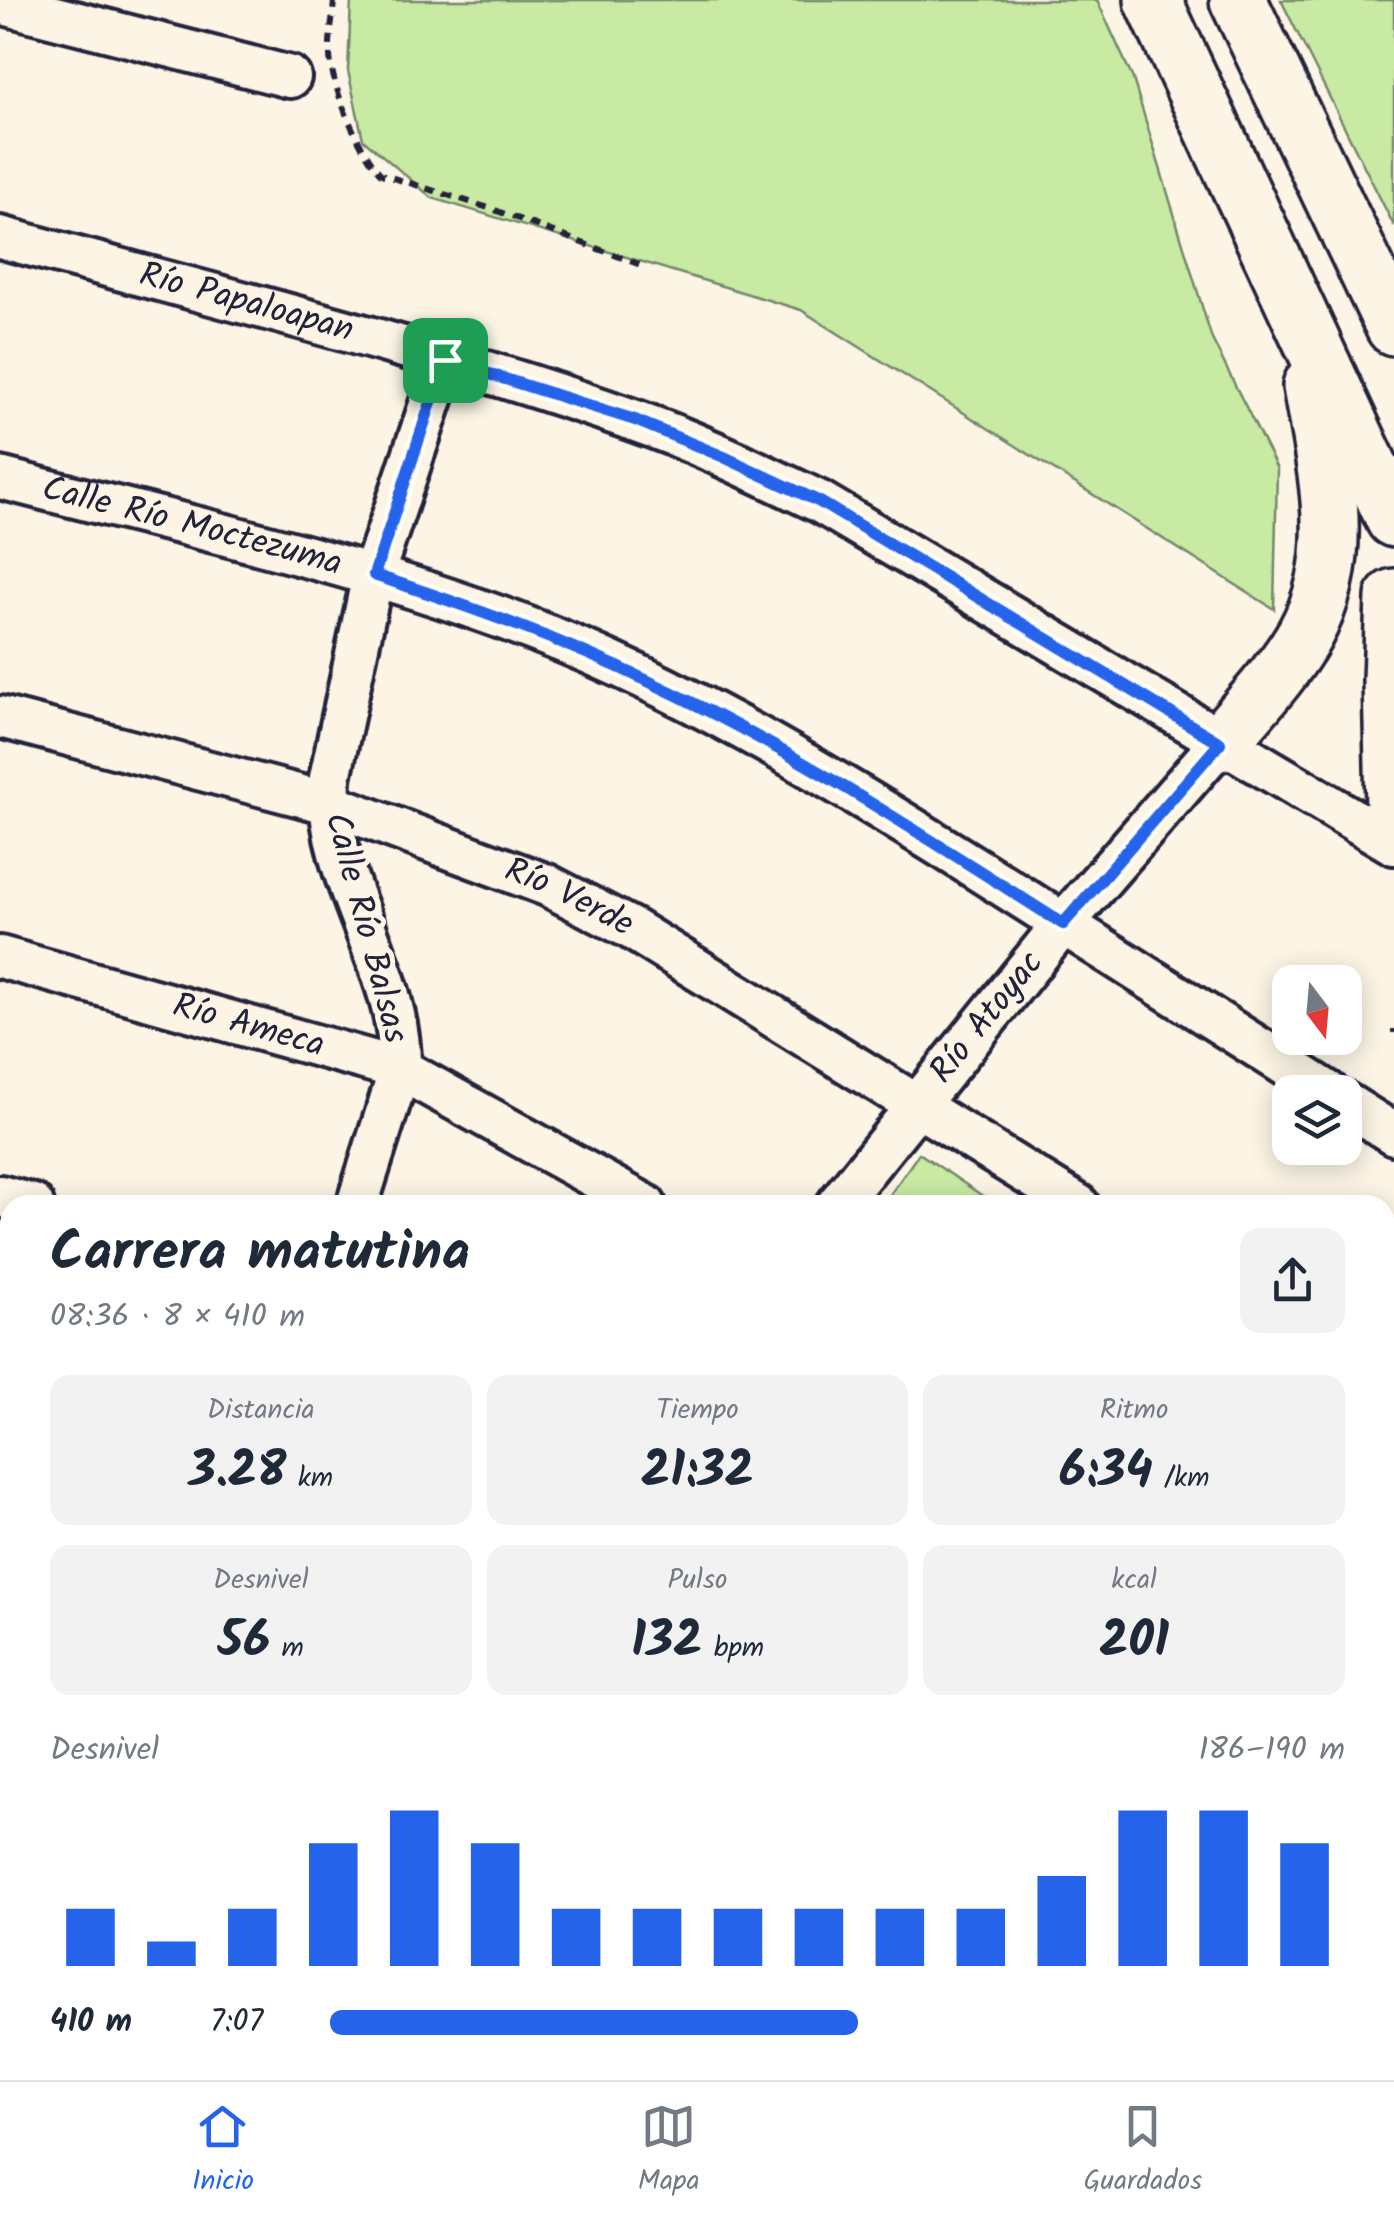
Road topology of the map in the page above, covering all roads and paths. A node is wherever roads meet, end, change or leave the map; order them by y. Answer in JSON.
{"nodes":[{"id":1,"x":334,"y":0,"type":"edge"},
{"id":2,"x":1152,"y":0,"type":"edge"},
{"id":3,"x":1238,"y":0,"type":"edge"},
{"id":4,"x":0,"y":2,"type":"edge"},
{"id":5,"x":290,"y":77,"type":"dead end"},
{"id":6,"x":0,"y":237,"type":"edge"},
{"id":7,"x":641,"y":266,"type":"dead end"},
{"id":8,"x":1298,"y":310,"type":"junction"},
{"id":9,"x":1394,"y":327,"type":"edge"},
{"id":10,"x":445,"y":360,"type":"junction"},
{"id":11,"x":0,"y":478,"type":"edge"},
{"id":12,"x":1394,"y":520,"type":"edge"},
{"id":13,"x":374,"y":575,"type":"junction"},
{"id":14,"x":1394,"y":597,"type":"edge"},
{"id":15,"x":0,"y":716,"type":"edge"},
{"id":16,"x":1220,"y":743,"type":"junction"},
{"id":17,"x":328,"y":803,"type":"junction"},
{"id":18,"x":1394,"y":808,"type":"edge"},
{"id":19,"x":1394,"y":844,"type":"edge"},
{"id":20,"x":1063,"y":924,"type":"junction"},
{"id":21,"x":0,"y":957,"type":"edge"},
{"id":22,"x":400,"y":1069,"type":"junction"},
{"id":23,"x":1301,"y":1075,"type":"edge"},
{"id":24,"x":915,"y":1106,"type":"junction"},
{"id":25,"x":1362,"y":1114,"type":"edge"},
{"id":26,"x":1394,"y":1134,"type":"edge"},
{"id":27,"x":360,"y":1195,"type":"edge"},
{"id":28,"x":627,"y":1195,"type":"edge"},
{"id":29,"x":844,"y":1195,"type":"edge"},
{"id":30,"x":1062,"y":1195,"type":"edge"}],
"edges":[{"from":1,"to":7,"type":"path"},
{"from":2,"to":8,"type":"main road"},
{"from":3,"to":9,"type":"main road"},
{"from":4,"to":5,"type":"street"},
{"from":6,"to":10,"type":"street","name":"Río Papaloapan"},
{"from":8,"to":12,"type":"main road"},
{"from":8,"to":16,"type":"main road"},
{"from":10,"to":13,"type":"street","name":"Calle Río Balsas"},
{"from":10,"to":16,"type":"street","name":"Río Papaloapan"},
{"from":11,"to":13,"type":"street","name":"Calle Río Moctezuma"},
{"from":13,"to":17,"type":"street","name":"Calle Río Balsas"},
{"from":13,"to":20,"type":"street","name":"Calle Río Moctezuma"},
{"from":14,"to":18,"type":"main road"},
{"from":15,"to":17,"type":"street","name":"Río Verde"},
{"from":16,"to":19,"type":"street","name":"Río Papaloapan"},
{"from":16,"to":20,"type":"street","name":"Río Atoyac"},
{"from":17,"to":22,"type":"street","name":"Calle Río Balsas"},
{"from":17,"to":24,"type":"street","name":"Río Verde"},
{"from":20,"to":23,"type":"street","name":"Calle Río Moctezuma"},
{"from":20,"to":24,"type":"street","name":"Río Atoyac"},
{"from":21,"to":22,"type":"street","name":"Río Ameca"},
{"from":22,"to":27,"type":"street","name":"Calle Río Balsas"},
{"from":22,"to":28,"type":"street","name":"Río Ameca"},
{"from":24,"to":29,"type":"street","name":"Río Atoyac"},
{"from":24,"to":30,"type":"street","name":"Río Verde"},
{"from":25,"to":26,"type":"street"}]}
